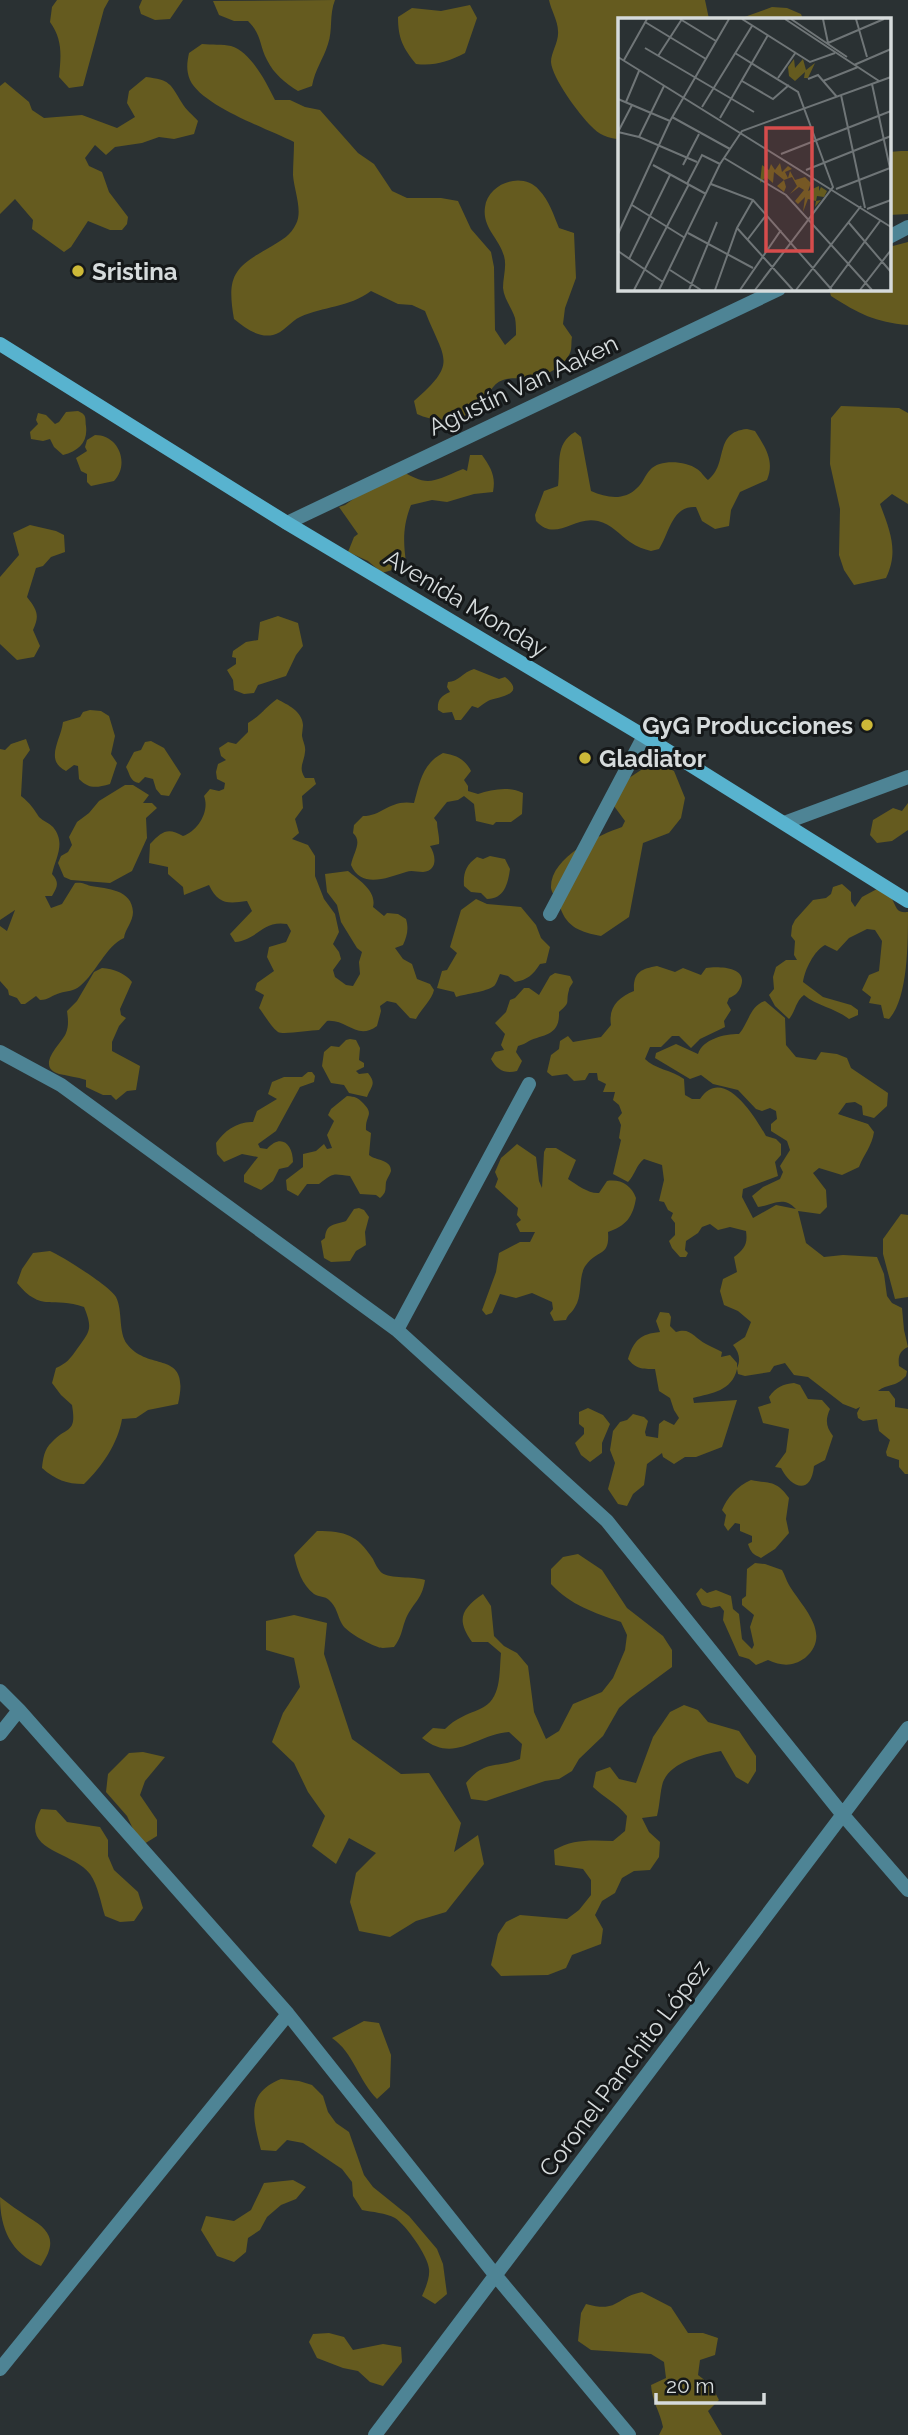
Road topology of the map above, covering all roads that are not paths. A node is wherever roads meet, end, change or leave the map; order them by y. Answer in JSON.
{"nodes":[{"id":1,"x":908,"y":227,"type":"edge"},
{"id":2,"x":890,"y":236,"type":"edge"},
{"id":3,"x":777,"y":290,"type":"edge"},
{"id":4,"x":0,"y":344,"type":"edge"},
{"id":5,"x":287,"y":523,"type":"junction"},
{"id":6,"x":644,"y":736,"type":"junction"},
{"id":7,"x":908,"y":777,"type":"edge"},
{"id":8,"x":785,"y":823,"type":"junction"},
{"id":9,"x":908,"y":901,"type":"edge"},
{"id":10,"x":550,"y":914,"type":"dead end"},
{"id":11,"x":0,"y":1052,"type":"edge"},
{"id":12,"x":529,"y":1084,"type":"dead end"},
{"id":13,"x":397,"y":1330,"type":"junction"},
{"id":14,"x":0,"y":1691,"type":"edge"},
{"id":15,"x":19,"y":1710,"type":"junction"},
{"id":16,"x":908,"y":1728,"type":"edge"},
{"id":17,"x":0,"y":1734,"type":"edge"},
{"id":18,"x":843,"y":1815,"type":"junction"},
{"id":19,"x":908,"y":1890,"type":"edge"},
{"id":20,"x":288,"y":2014,"type":"junction"},
{"id":21,"x":496,"y":2276,"type":"junction"},
{"id":22,"x":0,"y":2368,"type":"edge"},
{"id":23,"x":375,"y":2435,"type":"edge"},
{"id":24,"x":629,"y":2435,"type":"edge"}],
"edges":[{"from":1,"to":2,"type":"street"},
{"from":3,"to":5,"type":"street","name":"Agustín Van Aaken"},
{"from":4,"to":5,"type":"main road","name":"Avenida Monday"},
{"from":5,"to":6,"type":"main road","name":"Avenida Monday"},
{"from":6,"to":8,"type":"main road","name":"Avenida Monday"},
{"from":6,"to":10,"type":"street"},
{"from":7,"to":8,"type":"street"},
{"from":8,"to":9,"type":"main road","name":"Avenida Monday"},
{"from":11,"to":13,"type":"street"},
{"from":12,"to":13,"type":"street"},
{"from":13,"to":18,"type":"street"},
{"from":14,"to":15,"type":"street"},
{"from":15,"to":17,"type":"street"},
{"from":15,"to":20,"type":"street"},
{"from":16,"to":18,"type":"street","name":"Coronel Panchito López"},
{"from":18,"to":19,"type":"street"},
{"from":18,"to":21,"type":"street","name":"Coronel Panchito López"},
{"from":20,"to":21,"type":"street"},
{"from":20,"to":22,"type":"street"},
{"from":21,"to":23,"type":"street","name":"Coronel Panchito López"},
{"from":21,"to":24,"type":"street"}]}
